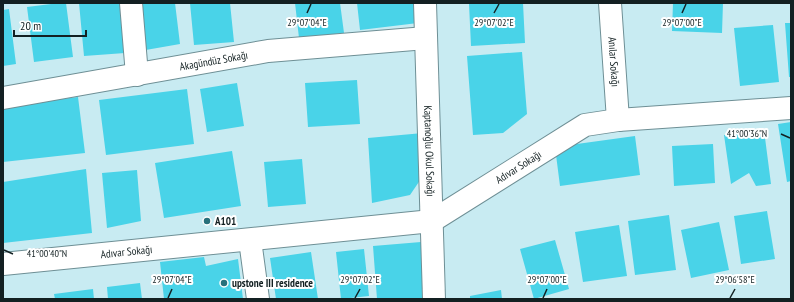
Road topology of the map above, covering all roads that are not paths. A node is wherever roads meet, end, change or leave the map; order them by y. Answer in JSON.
{"nodes":[{"id":1,"x":131,"y":3,"type":"edge"},
{"id":2,"x":425,"y":3,"type":"edge"},
{"id":3,"x":610,"y":3,"type":"edge"},
{"id":4,"x":426,"y":38,"type":"junction"},
{"id":5,"x":137,"y":75,"type":"junction"},
{"id":6,"x":3,"y":98,"type":"edge"},
{"id":7,"x":791,"y":108,"type":"edge"},
{"id":8,"x":618,"y":120,"type":"junction"},
{"id":9,"x":432,"y":222,"type":"junction"},
{"id":10,"x":250,"y":240,"type":"junction"},
{"id":11,"x":3,"y":264,"type":"edge"},
{"id":12,"x":258,"y":299,"type":"edge"},
{"id":13,"x":434,"y":299,"type":"edge"}],
"edges":[{"from":1,"to":5,"type":"street"},
{"from":2,"to":4,"type":"street","name":"Kaptanoğlu Okul Sokağı"},
{"from":3,"to":8,"type":"street","name":"Anılar Sokağı"},
{"from":4,"to":5,"type":"street","name":"Akagündüz Sokağı"},
{"from":4,"to":9,"type":"street","name":"Kaptanoğlu Okul Sokağı"},
{"from":5,"to":6,"type":"street","name":"Akagündüz Sokağı"},
{"from":7,"to":8,"type":"street","name":"Adıvar Sokağı"},
{"from":8,"to":9,"type":"street","name":"Adıvar Sokağı"},
{"from":9,"to":10,"type":"street","name":"Adıvar Sokağı"},
{"from":9,"to":13,"type":"street","name":"Kaptanoğlu Okul Sokağı"},
{"from":10,"to":11,"type":"street","name":"Adıvar Sokağı"},
{"from":10,"to":12,"type":"street"}]}
